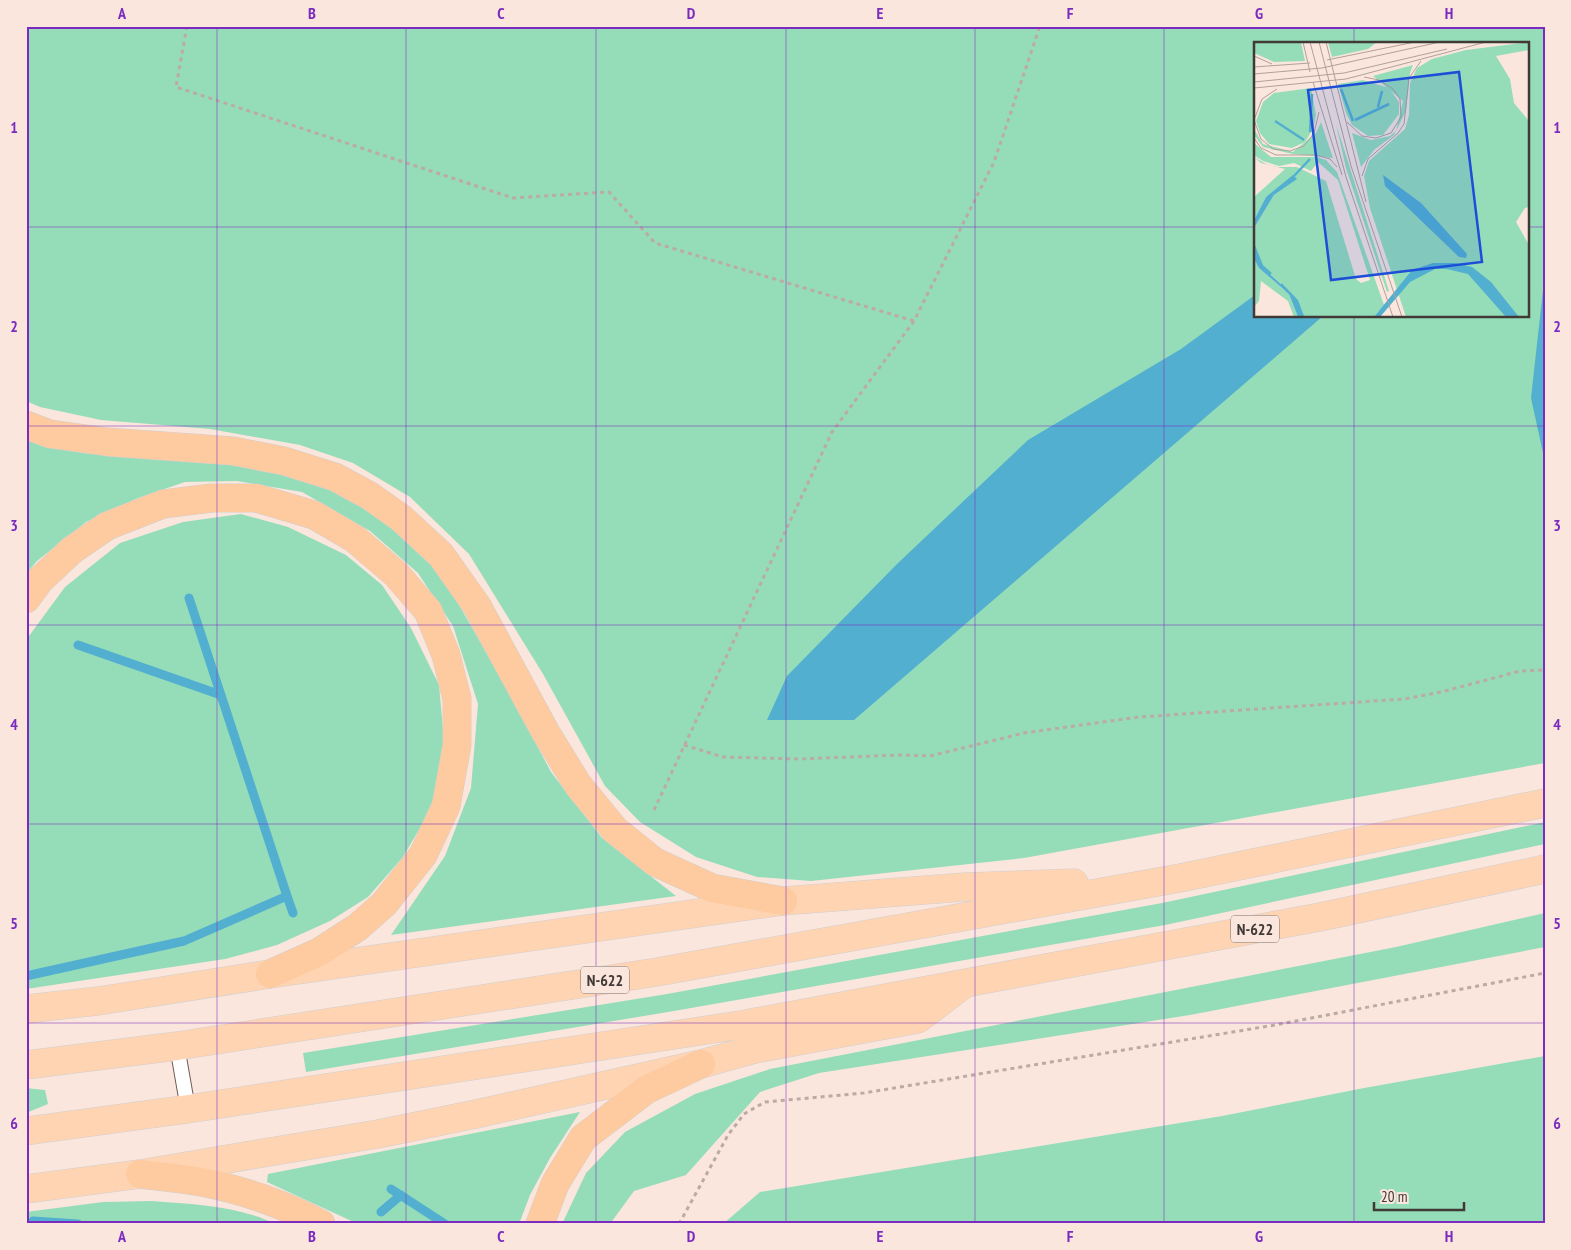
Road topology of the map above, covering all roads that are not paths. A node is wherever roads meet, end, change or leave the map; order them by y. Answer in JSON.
{"nodes":[{"id":1,"x":26,"y":425,"type":"edge"},
{"id":2,"x":26,"y":599,"type":"edge"},
{"id":3,"x":1545,"y":803,"type":"edge"},
{"id":4,"x":1545,"y":869,"type":"edge"},
{"id":5,"x":1180,"y":878,"type":"junction"},
{"id":6,"x":782,"y":901,"type":"junction"},
{"id":7,"x":270,"y":974,"type":"junction"},
{"id":8,"x":964,"y":984,"type":"junction"},
{"id":9,"x":26,"y":1009,"type":"edge"},
{"id":10,"x":177,"y":1046,"type":"junction"},
{"id":11,"x":701,"y":1064,"type":"junction"},
{"id":12,"x":26,"y":1065,"type":"edge"},
{"id":13,"x":188,"y":1109,"type":"junction"},
{"id":14,"x":26,"y":1131,"type":"edge"},
{"id":15,"x":140,"y":1174,"type":"junction"},
{"id":16,"x":26,"y":1189,"type":"edge"},
{"id":17,"x":320,"y":1224,"type":"edge"},
{"id":18,"x":540,"y":1224,"type":"edge"}],
"edges":[{"from":1,"to":6,"type":"highway"},
{"from":2,"to":7,"type":"highway"},
{"from":3,"to":5,"type":"highway","number":"N-622"},
{"from":4,"to":8,"type":"highway","number":"N-622"},
{"from":5,"to":6,"type":"highway"},
{"from":5,"to":10,"type":"highway","number":"N-622"},
{"from":6,"to":7,"type":"highway"},
{"from":7,"to":9,"type":"highway"},
{"from":8,"to":11,"type":"highway"},
{"from":8,"to":13,"type":"highway","number":"N-622"},
{"from":10,"to":12,"type":"highway","number":"N-622"},
{"from":10,"to":13,"type":"lane"},
{"from":11,"to":15,"type":"highway"},
{"from":11,"to":18,"type":"highway"},
{"from":13,"to":14,"type":"highway","number":"N-622"},
{"from":15,"to":16,"type":"highway"},
{"from":15,"to":17,"type":"highway"}]}
